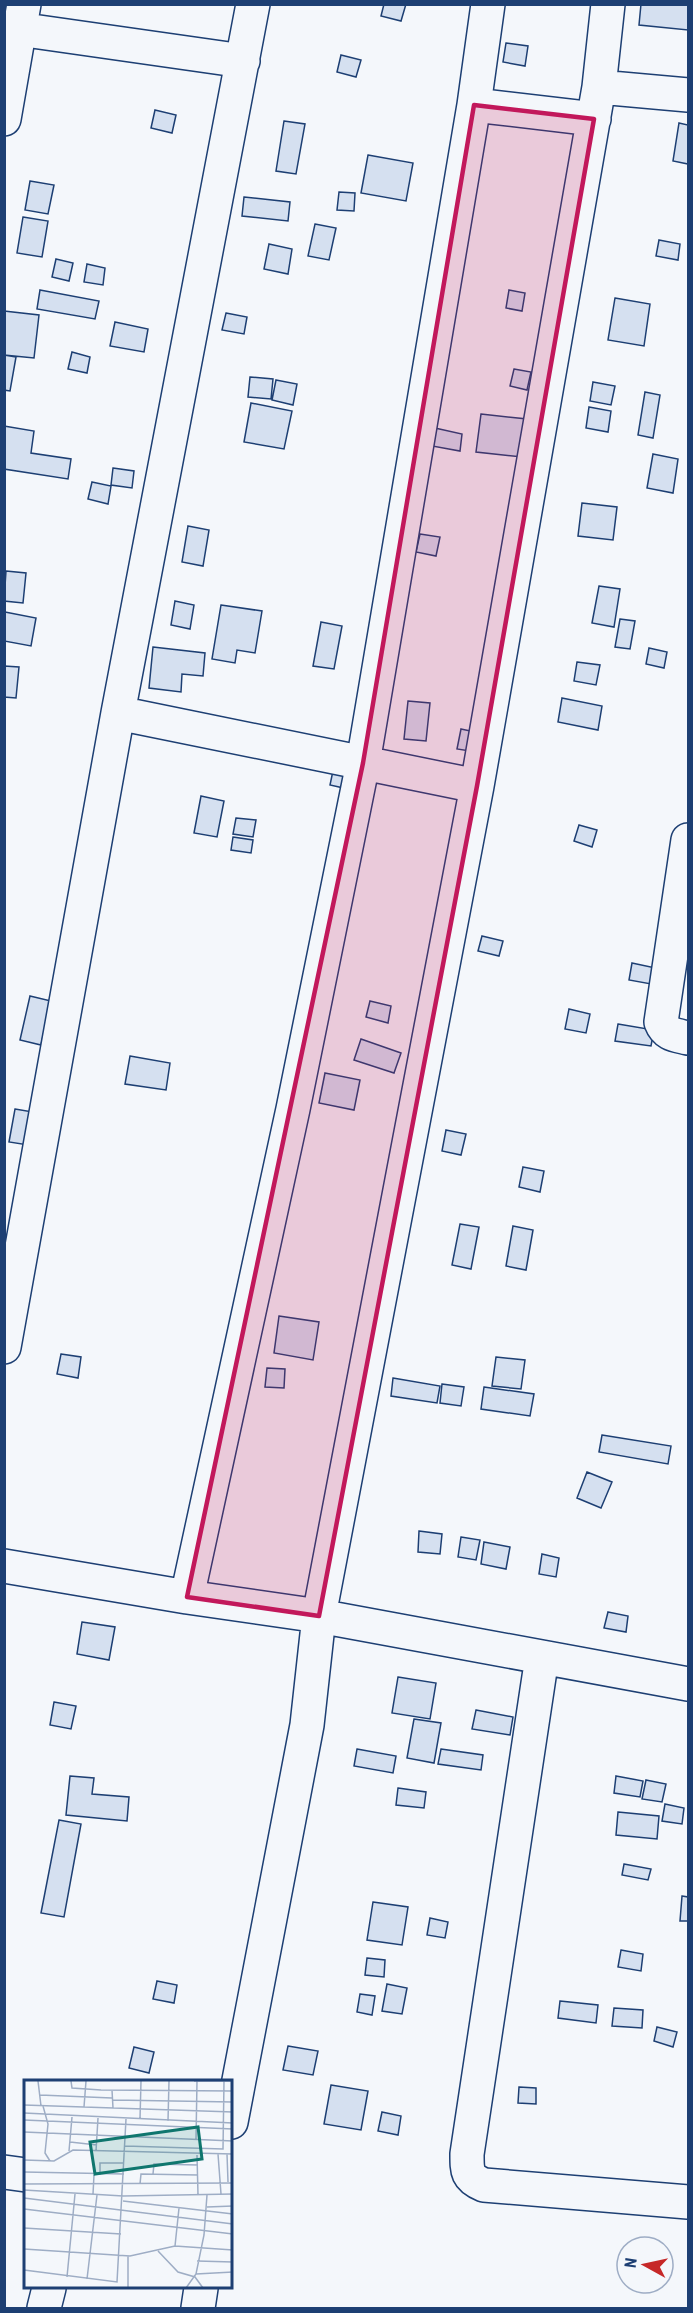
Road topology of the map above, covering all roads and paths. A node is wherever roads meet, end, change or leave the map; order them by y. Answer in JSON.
{"nodes":[{"id":1,"x":253,"y":4,"type":"edge"},
{"id":2,"x":488,"y":4,"type":"edge"},
{"id":3,"x":608,"y":4,"type":"edge"},
{"id":4,"x":16,"y":20,"type":"edge"},
{"id":5,"x":243,"y":61,"type":"junction"},
{"id":6,"x":599,"y":87,"type":"junction"},
{"id":7,"x":688,"y":95,"type":"edge"},
{"id":8,"x":474,"y":105,"type":"junction"},
{"id":9,"x":4,"y":119,"type":"edge"},
{"id":10,"x":594,"y":119,"type":"junction"},
{"id":11,"x":118,"y":712,"type":"junction"},
{"id":12,"x":363,"y":763,"type":"junction"},
{"id":13,"x":477,"y":786,"type":"junction"},
{"id":14,"x":688,"y":840,"type":"edge"},
{"id":15,"x":688,"y":1038,"type":"edge"},
{"id":16,"x":4,"y":1347,"type":"edge"},
{"id":17,"x":4,"y":1566,"type":"edge"},
{"id":18,"x":187,"y":1597,"type":"junction"},
{"id":19,"x":319,"y":1616,"type":"junction"},
{"id":20,"x":542,"y":1657,"type":"junction"},
{"id":21,"x":688,"y":1684,"type":"edge"},
{"id":22,"x":232,"y":2117,"type":"edge"},
{"id":23,"x":4,"y":2172,"type":"edge"},
{"id":24,"x":24,"y":2175,"type":"edge"},
{"id":25,"x":688,"y":2202,"type":"edge"},
{"id":26,"x":49,"y":2289,"type":"edge"},
{"id":27,"x":201,"y":2289,"type":"edge"},
{"id":28,"x":44,"y":2308,"type":"edge"},
{"id":29,"x":198,"y":2308,"type":"edge"}],
"edges":[{"from":1,"to":5,"type":"street"},
{"from":2,"to":8,"type":"street"},
{"from":3,"to":6,"type":"street"},
{"from":4,"to":5,"type":"street"},
{"from":4,"to":9,"type":"street"},
{"from":5,"to":11,"type":"street"},
{"from":6,"to":7,"type":"street"},
{"from":6,"to":10,"type":"street"},
{"from":8,"to":10,"type":"street"},
{"from":8,"to":12,"type":"street"},
{"from":10,"to":13,"type":"street"},
{"from":11,"to":12,"type":"street"},
{"from":11,"to":16,"type":"street"},
{"from":12,"to":13,"type":"street"},
{"from":12,"to":18,"type":"street"},
{"from":13,"to":19,"type":"street"},
{"from":14,"to":15,"type":"street"},
{"from":17,"to":18,"type":"street"},
{"from":18,"to":19,"type":"street"},
{"from":19,"to":20,"type":"street"},
{"from":19,"to":22,"type":"street"},
{"from":20,"to":21,"type":"street"},
{"from":20,"to":25,"type":"street"},
{"from":23,"to":24,"type":"street"},
{"from":26,"to":28,"type":"street"},
{"from":27,"to":29,"type":"street"}]}
